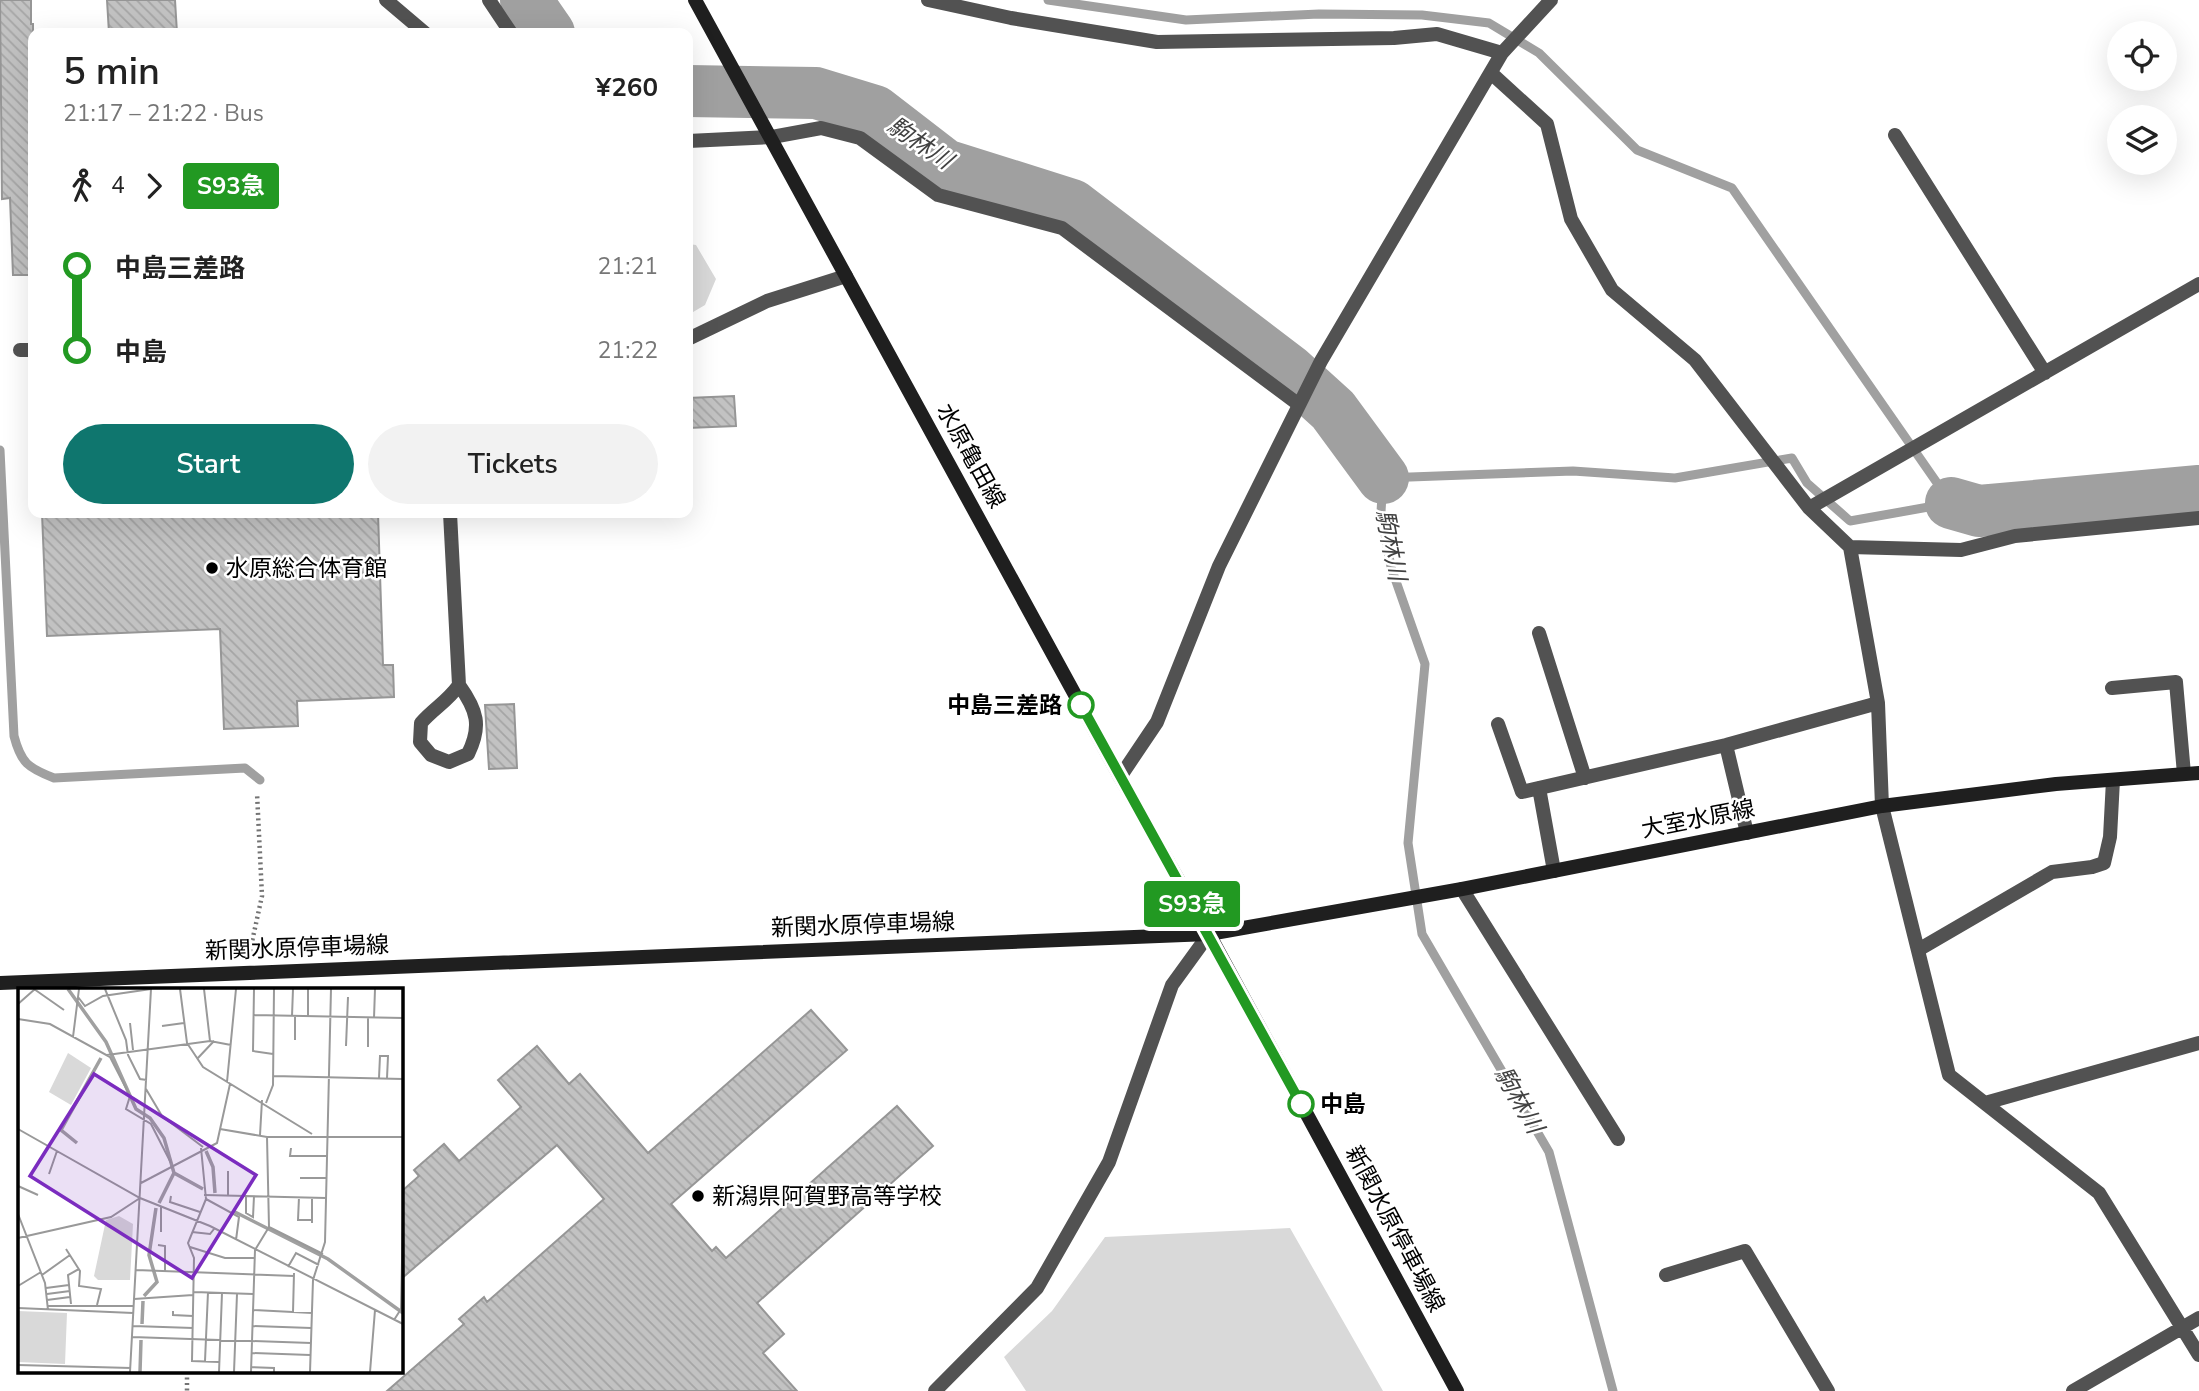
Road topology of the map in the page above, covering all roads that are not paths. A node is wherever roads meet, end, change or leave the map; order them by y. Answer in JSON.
{"nodes":[{"id":1,"x":386,"y":0,"type":"edge"},
{"id":2,"x":489,"y":0,"type":"edge"},
{"id":3,"x":695,"y":0,"type":"edge"},
{"id":4,"x":928,"y":0,"type":"edge"},
{"id":5,"x":1551,"y":0,"type":"edge"},
{"id":6,"x":419,"y":28,"type":"edge"},
{"id":7,"x":508,"y":28,"type":"edge"},
{"id":8,"x":1502,"y":53,"type":"junction"},
{"id":9,"x":1491,"y":72,"type":"junction"},
{"id":10,"x":1895,"y":135,"type":"dead end"},
{"id":11,"x":772,"y":137,"type":"junction"},
{"id":12,"x":693,"y":142,"type":"edge"},
{"id":13,"x":846,"y":276,"type":"junction"},
{"id":14,"x":2199,"y":284,"type":"edge"},
{"id":15,"x":693,"y":337,"type":"edge"},
{"id":16,"x":2045,"y":373,"type":"junction"},
{"id":17,"x":1298,"y":404,"type":"junction"},
{"id":18,"x":1809,"y":508,"type":"junction"},
{"id":19,"x":450,"y":518,"type":"edge"},
{"id":20,"x":2199,"y":518,"type":"edge"},
{"id":21,"x":1850,"y":547,"type":"junction"},
{"id":22,"x":1539,"y":633,"type":"dead end"},
{"id":23,"x":458,"y":685,"type":"junction"},
{"id":24,"x":2112,"y":688,"type":"dead end"},
{"id":25,"x":1878,"y":703,"type":"junction"},
{"id":26,"x":1498,"y":724,"type":"dead end"},
{"id":27,"x":1726,"y":745,"type":"junction"},
{"id":28,"x":2192,"y":774,"type":"edge"},
{"id":29,"x":1120,"y":777,"type":"junction"},
{"id":30,"x":1585,"y":778,"type":"junction"},
{"id":31,"x":2113,"y":780,"type":"junction"},
{"id":32,"x":1538,"y":788,"type":"junction"},
{"id":33,"x":1882,"y":806,"type":"junction"},
{"id":34,"x":1747,"y":833,"type":"junction"},
{"id":35,"x":1554,"y":870,"type":"junction"},
{"id":36,"x":1462,"y":889,"type":"junction"},
{"id":37,"x":1209,"y":934,"type":"junction"},
{"id":38,"x":1918,"y":950,"type":"junction"},
{"id":39,"x":0,"y":983,"type":"edge"},
{"id":40,"x":113,"y":985,"type":"edge"},
{"id":41,"x":2199,"y":1043,"type":"edge"},
{"id":42,"x":1985,"y":1103,"type":"junction"},
{"id":43,"x":1618,"y":1139,"type":"dead end"},
{"id":44,"x":1667,"y":1275,"type":"dead end"},
{"id":45,"x":2199,"y":1318,"type":"edge"},
{"id":46,"x":2183,"y":1327,"type":"junction"},
{"id":47,"x":2199,"y":1354,"type":"edge"},
{"id":48,"x":935,"y":1391,"type":"edge"},
{"id":49,"x":1457,"y":1391,"type":"edge"},
{"id":50,"x":1828,"y":1391,"type":"edge"},
{"id":51,"x":2073,"y":1391,"type":"edge"}],
"edges":[{"from":1,"to":6,"type":"street"},
{"from":2,"to":7,"type":"street"},
{"from":3,"to":11,"type":"main road","name":"水原亀田線"},
{"from":4,"to":8,"type":"street"},
{"from":5,"to":8,"type":"street"},
{"from":8,"to":9,"type":"street"},
{"from":9,"to":17,"type":"street"},
{"from":9,"to":18,"type":"street"},
{"from":10,"to":16,"type":"street"},
{"from":11,"to":12,"type":"street"},
{"from":11,"to":13,"type":"main road","name":"水原亀田線"},
{"from":11,"to":17,"type":"street"},
{"from":13,"to":15,"type":"street"},
{"from":13,"to":29,"type":"main road","name":"水原亀田線"},
{"from":14,"to":16,"type":"street"},
{"from":16,"to":18,"type":"street"},
{"from":17,"to":29,"type":"street"},
{"from":18,"to":21,"type":"street"},
{"from":19,"to":23,"type":"street"},
{"from":20,"to":21,"type":"street"},
{"from":21,"to":25,"type":"street"},
{"from":22,"to":30,"type":"street"},
{"from":23,"to":23,"type":"street"},
{"from":24,"to":28,"type":"street"},
{"from":25,"to":27,"type":"street"},
{"from":25,"to":33,"type":"street"},
{"from":26,"to":32,"type":"street"},
{"from":27,"to":30,"type":"street"},
{"from":27,"to":34,"type":"street"},
{"from":28,"to":31,"type":"main road","name":"大室水原線"},
{"from":29,"to":37,"type":"main road","name":"水原亀田線"},
{"from":30,"to":32,"type":"street"},
{"from":31,"to":33,"type":"main road","name":"大室水原線"},
{"from":31,"to":38,"type":"street"},
{"from":32,"to":35,"type":"street"},
{"from":33,"to":34,"type":"main road","name":"大室水原線"},
{"from":33,"to":38,"type":"street"},
{"from":34,"to":35,"type":"main road","name":"大室水原線"},
{"from":35,"to":36,"type":"main road","name":"大室水原線"},
{"from":36,"to":37,"type":"main road","name":"大室水原線"},
{"from":36,"to":43,"type":"street"},
{"from":37,"to":40,"type":"main road","name":"新関水原停車場線"},
{"from":37,"to":48,"type":"street"},
{"from":37,"to":49,"type":"main road","name":"新関水原停車場線"},
{"from":38,"to":42,"type":"street"},
{"from":39,"to":40,"type":"main road","name":"新関水原停車場線"},
{"from":41,"to":42,"type":"street"},
{"from":42,"to":46,"type":"street"},
{"from":44,"to":50,"type":"street"},
{"from":45,"to":46,"type":"street"},
{"from":46,"to":47,"type":"street"},
{"from":46,"to":51,"type":"street"}]}
